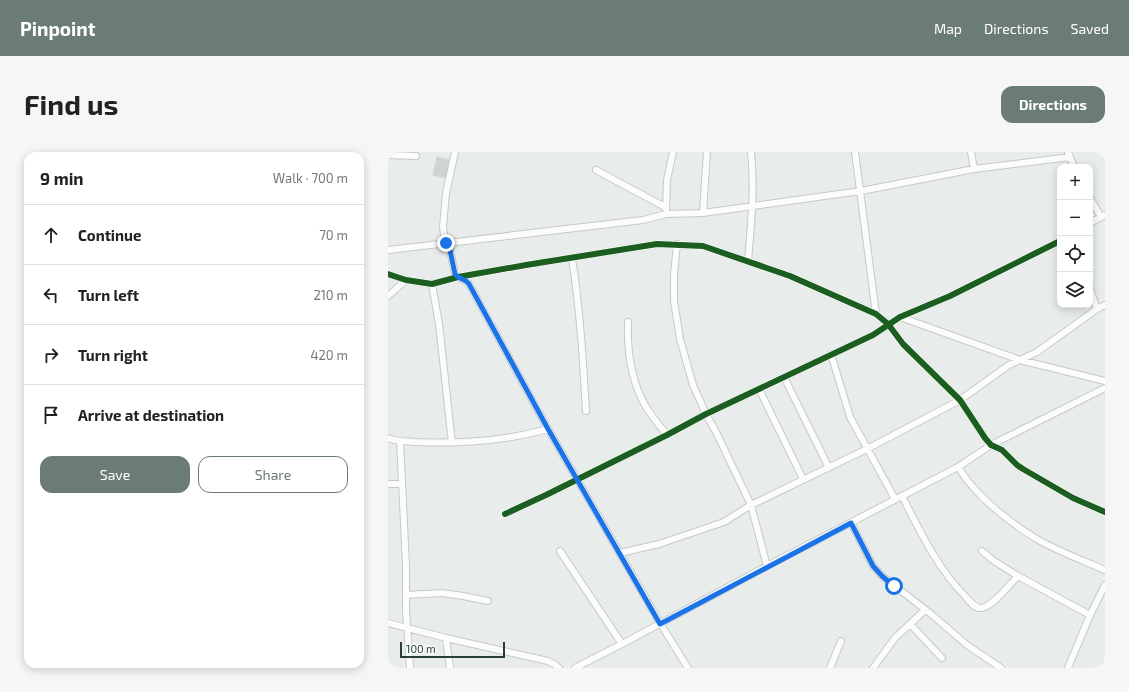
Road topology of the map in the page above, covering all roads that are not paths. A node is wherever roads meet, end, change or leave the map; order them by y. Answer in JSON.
{"nodes":[{"id":1,"x":455,"y":152,"type":"edge"},
{"id":2,"x":673,"y":152,"type":"edge"},
{"id":3,"x":707,"y":152,"type":"edge"},
{"id":4,"x":751,"y":152,"type":"edge"},
{"id":5,"x":855,"y":152,"type":"edge"},
{"id":6,"x":971,"y":152,"type":"edge"},
{"id":7,"x":388,"y":155,"type":"edge"},
{"id":8,"x":1069,"y":155,"type":"edge"},
{"id":9,"x":416,"y":156,"type":"dead end"},
{"id":10,"x":974,"y":169,"type":"junction"},
{"id":11,"x":596,"y":170,"type":"dead end"},
{"id":12,"x":861,"y":192,"type":"junction"},
{"id":13,"x":1091,"y":200,"type":"edge"},
{"id":14,"x":753,"y":206,"type":"junction"},
{"id":15,"x":665,"y":207,"type":"junction"},
{"id":16,"x":703,"y":213,"type":"junction"},
{"id":17,"x":666,"y":214,"type":"junction"},
{"id":18,"x":1103,"y":216,"type":"edge"},
{"id":19,"x":1093,"y":221,"type":"edge"},
{"id":20,"x":1057,"y":242,"type":"edge"},
{"id":21,"x":446,"y":243,"type":"junction"},
{"id":22,"x":676,"y":244,"type":"junction"},
{"id":23,"x":388,"y":250,"type":"edge"},
{"id":24,"x":572,"y":258,"type":"junction"},
{"id":25,"x":748,"y":261,"type":"junction"},
{"id":26,"x":388,"y":274,"type":"edge"},
{"id":27,"x":458,"y":277,"type":"junction"},
{"id":28,"x":406,"y":280,"type":"junction"},
{"id":29,"x":432,"y":284,"type":"junction"},
{"id":30,"x":388,"y":296,"type":"edge"},
{"id":31,"x":1093,"y":298,"type":"edge"},
{"id":32,"x":1105,"y":305,"type":"edge"},
{"id":33,"x":1097,"y":309,"type":"junction"},
{"id":34,"x":876,"y":314,"type":"junction"},
{"id":35,"x":900,"y":317,"type":"junction"},
{"id":36,"x":628,"y":322,"type":"dead end"},
{"id":37,"x":888,"y":324,"type":"junction"},
{"id":38,"x":831,"y":354,"type":"junction"},
{"id":39,"x":1020,"y":360,"type":"junction"},
{"id":40,"x":784,"y":377,"type":"junction"},
{"id":41,"x":1105,"y":381,"type":"edge"},
{"id":42,"x":1105,"y":388,"type":"edge"},
{"id":43,"x":759,"y":389,"type":"junction"},
{"id":44,"x":960,"y":400,"type":"junction"},
{"id":45,"x":586,"y":411,"type":"dead end"},
{"id":46,"x":706,"y":414,"type":"junction"},
{"id":47,"x":548,"y":429,"type":"junction"},
{"id":48,"x":667,"y":435,"type":"junction"},
{"id":49,"x":388,"y":438,"type":"edge"},
{"id":50,"x":400,"y":441,"type":"junction"},
{"id":51,"x":452,"y":443,"type":"junction"},
{"id":52,"x":991,"y":446,"type":"junction"},
{"id":53,"x":867,"y":449,"type":"junction"},
{"id":54,"x":958,"y":467,"type":"junction"},
{"id":55,"x":830,"y":468,"type":"junction"},
{"id":56,"x":577,"y":479,"type":"junction"},
{"id":57,"x":803,"y":480,"type":"junction"},
{"id":58,"x":388,"y":484,"type":"edge"},
{"id":59,"x":402,"y":484,"type":"junction"},
{"id":60,"x":902,"y":496,"type":"junction"},
{"id":61,"x":895,"y":499,"type":"junction"},
{"id":62,"x":751,"y":505,"type":"junction"},
{"id":63,"x":1105,"y":512,"type":"edge"},
{"id":64,"x":505,"y":514,"type":"dead end"},
{"id":65,"x":851,"y":523,"type":"junction"},
{"id":66,"x":560,"y":551,"type":"dead end"},
{"id":67,"x":982,"y":551,"type":"dead end"},
{"id":68,"x":620,"y":553,"type":"junction"},
{"id":69,"x":767,"y":566,"type":"junction"},
{"id":70,"x":1105,"y":570,"type":"edge"},
{"id":71,"x":1018,"y":576,"type":"junction"},
{"id":72,"x":1105,"y":585,"type":"edge"},
{"id":73,"x":406,"y":595,"type":"junction"},
{"id":74,"x":488,"y":601,"type":"dead end"},
{"id":75,"x":925,"y":610,"type":"junction"},
{"id":76,"x":1090,"y":615,"type":"junction"},
{"id":77,"x":388,"y":623,"type":"edge"},
{"id":78,"x":660,"y":624,"type":"junction"},
{"id":79,"x":910,"y":624,"type":"junction"},
{"id":80,"x":407,"y":629,"type":"junction"},
{"id":81,"x":446,"y":638,"type":"junction"},
{"id":82,"x":841,"y":641,"type":"dead end"},
{"id":83,"x":622,"y":644,"type":"junction"},
{"id":84,"x":942,"y":658,"type":"dead end"},
{"id":85,"x":410,"y":668,"type":"edge"},
{"id":86,"x":450,"y":668,"type":"edge"},
{"id":87,"x":559,"y":668,"type":"edge"},
{"id":88,"x":575,"y":668,"type":"edge"},
{"id":89,"x":688,"y":668,"type":"edge"},
{"id":90,"x":830,"y":668,"type":"edge"},
{"id":91,"x":873,"y":668,"type":"edge"},
{"id":92,"x":1001,"y":668,"type":"edge"},
{"id":93,"x":1068,"y":668,"type":"edge"}],
"edges":[{"from":1,"to":21,"type":"street"},
{"from":2,"to":15,"type":"street"},
{"from":3,"to":16,"type":"street"},
{"from":4,"to":14,"type":"street"},
{"from":5,"to":12,"type":"street"},
{"from":6,"to":10,"type":"street"},
{"from":7,"to":9,"type":"street"},
{"from":8,"to":10,"type":"street"},
{"from":10,"to":12,"type":"street"},
{"from":11,"to":15,"type":"street"},
{"from":12,"to":14,"type":"street"},
{"from":12,"to":34,"type":"street"},
{"from":13,"to":18,"type":"street"},
{"from":14,"to":16,"type":"street"},
{"from":14,"to":25,"type":"street"},
{"from":15,"to":17,"type":"street"},
{"from":16,"to":17,"type":"street"},
{"from":17,"to":21,"type":"street"},
{"from":18,"to":19,"type":"street"},
{"from":20,"to":35,"type":"street"},
{"from":21,"to":23,"type":"street"},
{"from":21,"to":27,"type":"street"},
{"from":22,"to":24,"type":"street"},
{"from":22,"to":25,"type":"street"},
{"from":22,"to":46,"type":"street"},
{"from":24,"to":27,"type":"street"},
{"from":24,"to":45,"type":"street"},
{"from":25,"to":34,"type":"street"},
{"from":26,"to":28,"type":"street"},
{"from":27,"to":29,"type":"street"},
{"from":27,"to":47,"type":"street"},
{"from":28,"to":29,"type":"street"},
{"from":28,"to":30,"type":"street"},
{"from":29,"to":51,"type":"street"},
{"from":31,"to":33,"type":"street"},
{"from":32,"to":33,"type":"street"},
{"from":33,"to":39,"type":"street"},
{"from":34,"to":37,"type":"street"},
{"from":35,"to":37,"type":"street"},
{"from":35,"to":39,"type":"street"},
{"from":36,"to":48,"type":"street"},
{"from":37,"to":38,"type":"street"},
{"from":37,"to":44,"type":"street"},
{"from":38,"to":40,"type":"street"},
{"from":38,"to":53,"type":"street"},
{"from":39,"to":41,"type":"street"},
{"from":39,"to":44,"type":"street"},
{"from":40,"to":43,"type":"street"},
{"from":40,"to":55,"type":"street"},
{"from":42,"to":52,"type":"street"},
{"from":43,"to":46,"type":"street"},
{"from":43,"to":57,"type":"street"},
{"from":44,"to":52,"type":"street"},
{"from":44,"to":53,"type":"street"},
{"from":46,"to":48,"type":"street"},
{"from":46,"to":62,"type":"street"},
{"from":47,"to":51,"type":"street"},
{"from":47,"to":56,"type":"street"},
{"from":48,"to":56,"type":"street"},
{"from":49,"to":50,"type":"street"},
{"from":50,"to":51,"type":"street"},
{"from":50,"to":59,"type":"street"},
{"from":52,"to":54,"type":"street"},
{"from":52,"to":63,"type":"street"},
{"from":53,"to":55,"type":"street"},
{"from":53,"to":61,"type":"street"},
{"from":54,"to":60,"type":"street"},
{"from":54,"to":70,"type":"street"},
{"from":55,"to":57,"type":"street"},
{"from":56,"to":64,"type":"street"},
{"from":56,"to":68,"type":"street"},
{"from":57,"to":62,"type":"street"},
{"from":58,"to":59,"type":"street"},
{"from":59,"to":73,"type":"street"},
{"from":60,"to":61,"type":"street"},
{"from":60,"to":71,"type":"street"},
{"from":61,"to":65,"type":"street"},
{"from":62,"to":68,"type":"street"},
{"from":62,"to":69,"type":"street"},
{"from":65,"to":69,"type":"street"},
{"from":65,"to":75,"type":"street"},
{"from":66,"to":83,"type":"street"},
{"from":67,"to":71,"type":"street"},
{"from":68,"to":78,"type":"street"},
{"from":69,"to":78,"type":"street"},
{"from":71,"to":76,"type":"street"},
{"from":72,"to":76,"type":"street"},
{"from":73,"to":74,"type":"street"},
{"from":73,"to":80,"type":"street"},
{"from":75,"to":79,"type":"street"},
{"from":75,"to":92,"type":"street"},
{"from":76,"to":93,"type":"street"},
{"from":77,"to":80,"type":"street"},
{"from":78,"to":83,"type":"street"},
{"from":78,"to":89,"type":"street"},
{"from":79,"to":84,"type":"street"},
{"from":79,"to":91,"type":"street"},
{"from":80,"to":81,"type":"street"},
{"from":80,"to":85,"type":"street"},
{"from":81,"to":86,"type":"street"},
{"from":81,"to":87,"type":"street"},
{"from":82,"to":90,"type":"street"},
{"from":83,"to":88,"type":"street"}]}
